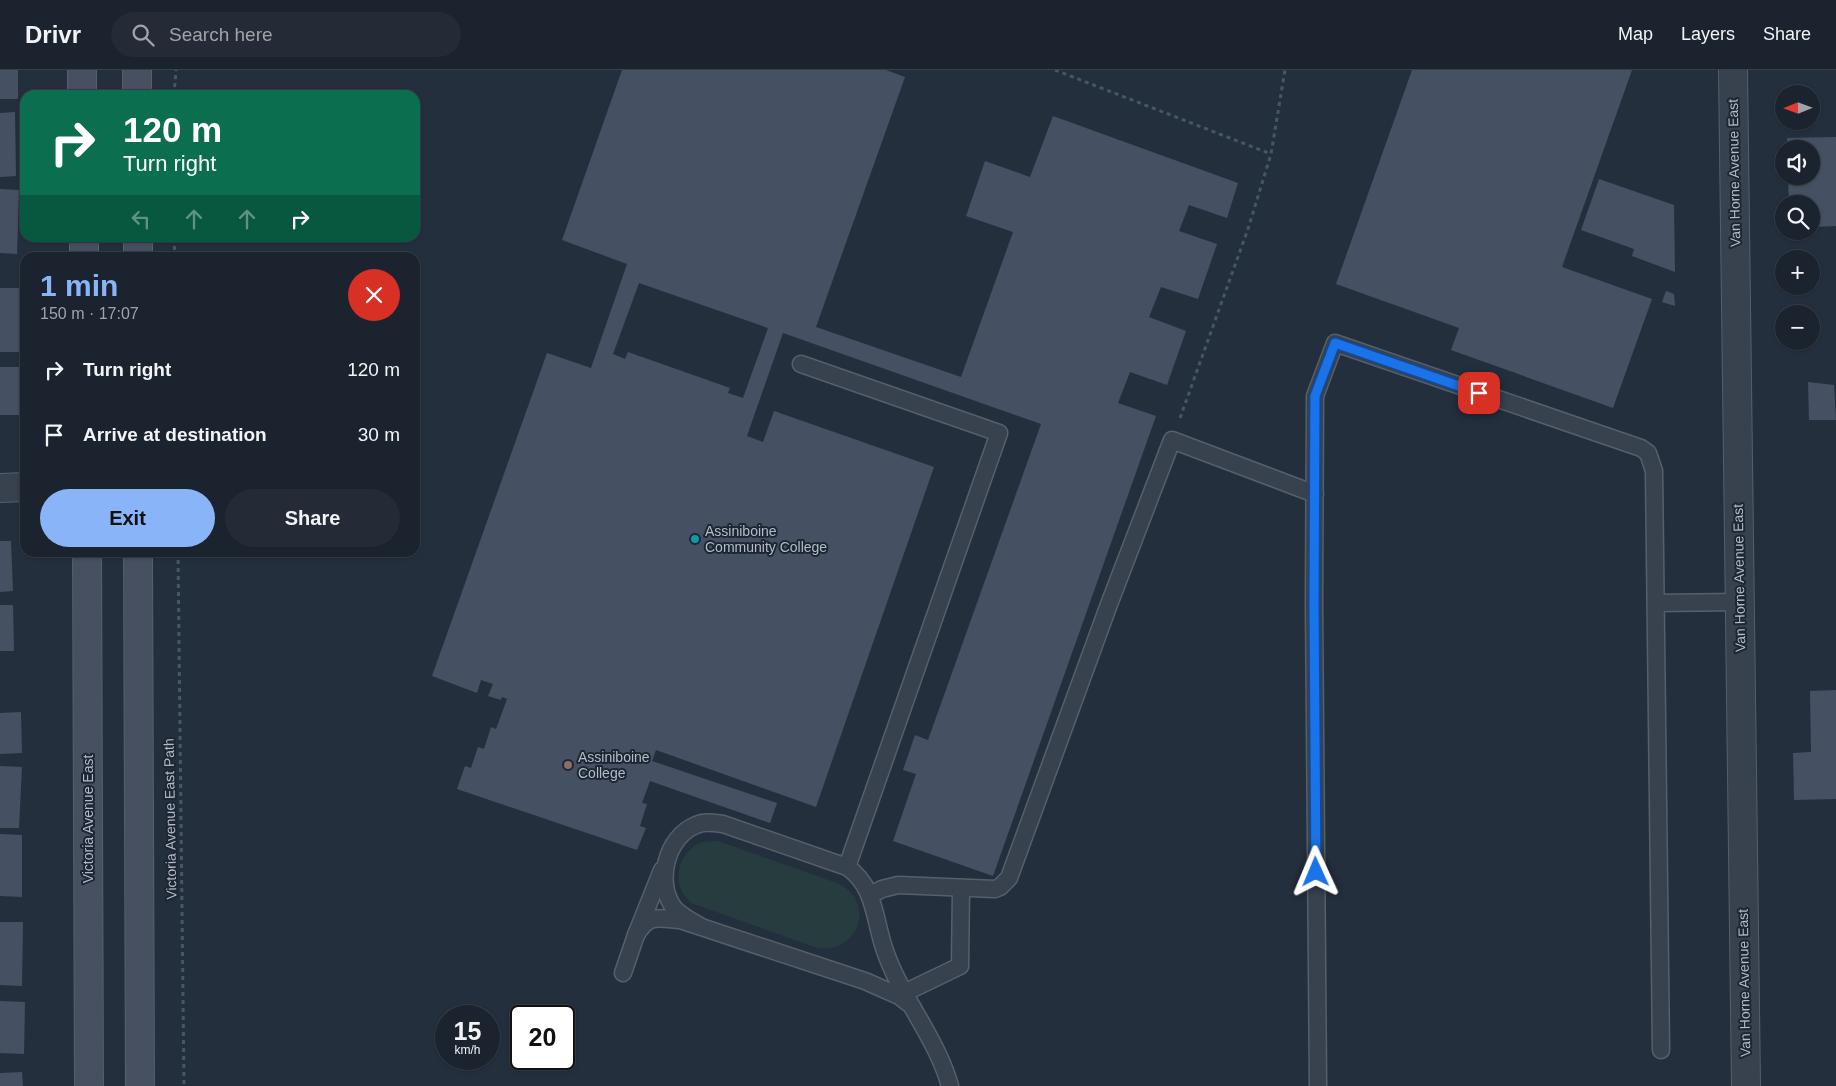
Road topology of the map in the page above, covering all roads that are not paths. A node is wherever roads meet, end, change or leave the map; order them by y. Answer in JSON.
{"nodes":[{"id":1,"x":82,"y":70,"type":"edge"},
{"id":2,"x":137,"y":70,"type":"edge"},
{"id":3,"x":1733,"y":70,"type":"edge"},
{"id":4,"x":82,"y":90,"type":"edge"},
{"id":5,"x":137,"y":90,"type":"edge"},
{"id":6,"x":801,"y":364,"type":"dead end"},
{"id":7,"x":20,"y":487,"type":"edge"},
{"id":8,"x":0,"y":488,"type":"edge"},
{"id":9,"x":1315,"y":494,"type":"junction"},
{"id":10,"x":87,"y":557,"type":"edge"},
{"id":11,"x":138,"y":557,"type":"edge"},
{"id":12,"x":1656,"y":602,"type":"junction"},
{"id":13,"x":1740,"y":602,"type":"junction"},
{"id":14,"x":669,"y":853,"type":"junction"},
{"id":15,"x":847,"y":867,"type":"junction"},
{"id":16,"x":961,"y":888,"type":"junction"},
{"id":17,"x":870,"y":895,"type":"junction"},
{"id":18,"x":700,"y":926,"type":"junction"},
{"id":19,"x":636,"y":936,"type":"junction"},
{"id":20,"x":623,"y":973,"type":"dead end"},
{"id":21,"x":901,"y":996,"type":"junction"},
{"id":22,"x":1661,"y":1050,"type":"dead end"},
{"id":23,"x":89,"y":1086,"type":"edge"},
{"id":24,"x":140,"y":1086,"type":"edge"},
{"id":25,"x":950,"y":1086,"type":"edge"},
{"id":26,"x":1318,"y":1086,"type":"edge"},
{"id":27,"x":1746,"y":1086,"type":"edge"}],
"edges":[{"from":1,"to":4,"type":"main road"},
{"from":2,"to":5,"type":"main road"},
{"from":3,"to":13,"type":"street","name":"Van Horne Avenue East"},
{"from":6,"to":15,"type":"lane"},
{"from":7,"to":8,"type":"street"},
{"from":9,"to":12,"type":"lane"},
{"from":9,"to":16,"type":"lane"},
{"from":9,"to":26,"type":"lane"},
{"from":10,"to":23,"type":"main road","name":"Victoria Avenue East"},
{"from":11,"to":24,"type":"main road"},
{"from":12,"to":13,"type":"lane"},
{"from":12,"to":22,"type":"lane"},
{"from":13,"to":27,"type":"street","name":"Van Horne Avenue East"},
{"from":14,"to":15,"type":"lane"},
{"from":14,"to":18,"type":"lane"},
{"from":14,"to":19,"type":"lane"},
{"from":15,"to":17,"type":"lane"},
{"from":16,"to":17,"type":"lane"},
{"from":16,"to":21,"type":"lane"},
{"from":17,"to":21,"type":"lane"},
{"from":18,"to":19,"type":"lane"},
{"from":18,"to":21,"type":"lane"},
{"from":19,"to":20,"type":"lane"},
{"from":21,"to":25,"type":"lane"}]}
